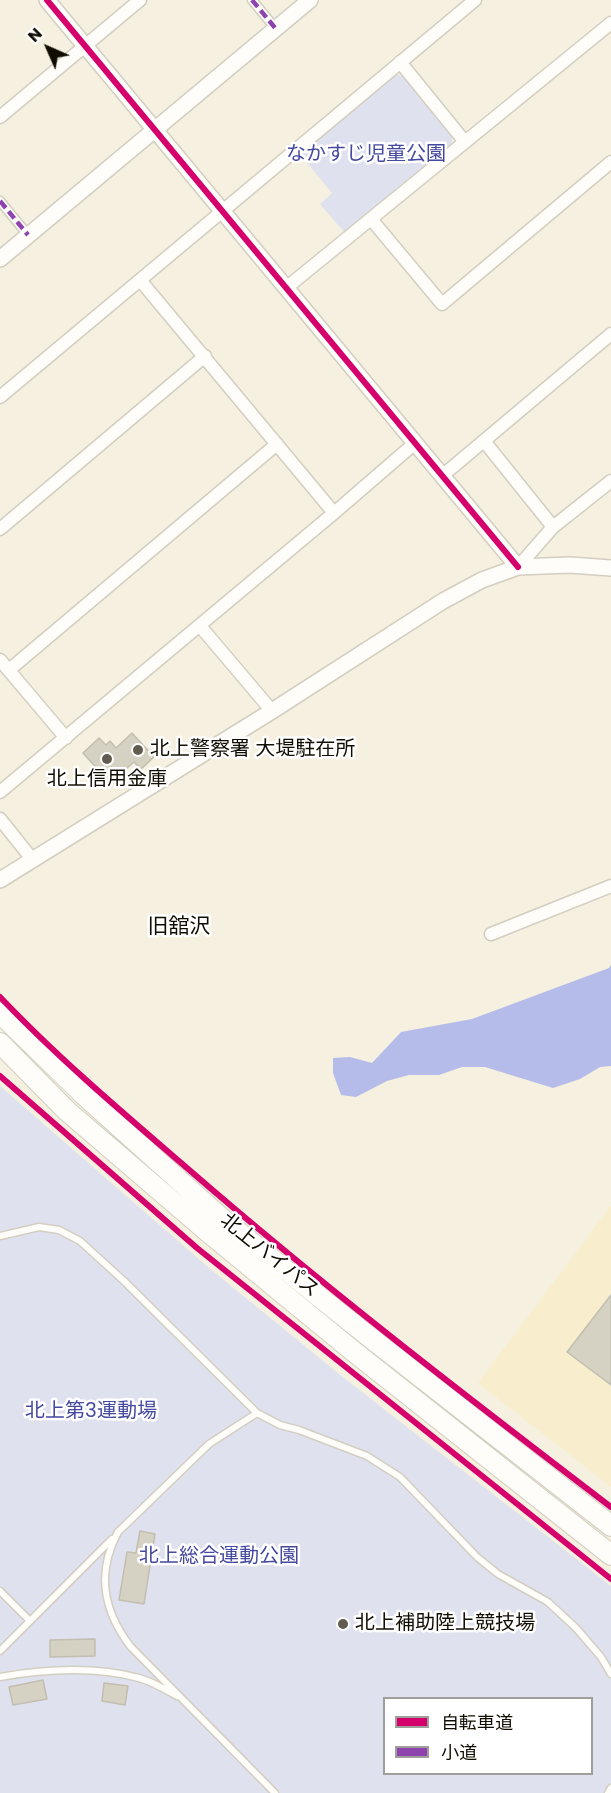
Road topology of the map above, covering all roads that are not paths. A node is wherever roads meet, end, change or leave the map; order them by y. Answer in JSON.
{"nodes":[{"id":1,"x":47,"y":0,"type":"edge"},
{"id":2,"x":140,"y":0,"type":"edge"},
{"id":3,"x":252,"y":0,"type":"edge"},
{"id":4,"x":310,"y":0,"type":"edge"},
{"id":5,"x":475,"y":0,"type":"edge"},
{"id":6,"x":611,"y":22,"type":"edge"},
{"id":7,"x":276,"y":29,"type":"junction"},
{"id":8,"x":85,"y":46,"type":"junction"},
{"id":9,"x":400,"y":62,"type":"junction"},
{"id":10,"x":0,"y":116,"type":"edge"},
{"id":11,"x":155,"y":130,"type":"junction"},
{"id":12,"x":465,"y":142,"type":"junction"},
{"id":13,"x":611,"y":162,"type":"edge"},
{"id":14,"x":0,"y":201,"type":"edge"},
{"id":15,"x":222,"y":211,"type":"junction"},
{"id":16,"x":371,"y":219,"type":"junction"},
{"id":17,"x":28,"y":235,"type":"junction"},
{"id":18,"x":0,"y":259,"type":"edge"},
{"id":19,"x":140,"y":280,"type":"junction"},
{"id":20,"x":286,"y":288,"type":"junction"},
{"id":21,"x":609,"y":340,"type":"edge"},
{"id":22,"x":205,"y":357,"type":"junction"},
{"id":23,"x":1,"y":393,"type":"edge"},
{"id":24,"x":483,"y":441,"type":"junction"},
{"id":25,"x":415,"y":443,"type":"junction"},
{"id":26,"x":277,"y":444,"type":"junction"},
{"id":27,"x":442,"y":476,"type":"junction"},
{"id":28,"x":611,"y":481,"type":"edge"},
{"id":29,"x":334,"y":513,"type":"junction"},
{"id":30,"x":552,"y":527,"type":"junction"},
{"id":31,"x":0,"y":529,"type":"edge"},
{"id":32,"x":518,"y":567,"type":"junction"},
{"id":33,"x":611,"y":568,"type":"edge"},
{"id":34,"x":200,"y":626,"type":"junction"},
{"id":35,"x":0,"y":660,"type":"edge"},
{"id":36,"x":9,"y":670,"type":"junction"},
{"id":37,"x":272,"y":711,"type":"junction"},
{"id":38,"x":66,"y":738,"type":"junction"},
{"id":39,"x":0,"y":792,"type":"edge"},
{"id":40,"x":0,"y":819,"type":"edge"},
{"id":41,"x":32,"y":859,"type":"junction"},
{"id":42,"x":0,"y":880,"type":"edge"},
{"id":43,"x":611,"y":886,"type":"edge"},
{"id":44,"x":491,"y":934,"type":"dead end"},
{"id":45,"x":0,"y":1013,"type":"edge"},
{"id":46,"x":0,"y":1043,"type":"edge"},
{"id":47,"x":0,"y":1236,"type":"edge"},
{"id":48,"x":257,"y":1413,"type":"junction"},
{"id":49,"x":611,"y":1526,"type":"edge"},
{"id":50,"x":118,"y":1532,"type":"junction"},
{"id":51,"x":611,"y":1555,"type":"edge"},
{"id":52,"x":0,"y":1591,"type":"edge"},
{"id":53,"x":30,"y":1621,"type":"junction"},
{"id":54,"x":0,"y":1651,"type":"edge"},
{"id":55,"x":611,"y":1674,"type":"edge"},
{"id":56,"x":0,"y":1677,"type":"edge"},
{"id":57,"x":184,"y":1700,"type":"junction"},
{"id":58,"x":611,"y":1788,"type":"edge"},
{"id":59,"x":275,"y":1793,"type":"edge"},
{"id":60,"x":608,"y":1793,"type":"edge"}],
"edges":[{"from":1,"to":8,"type":"street"},
{"from":2,"to":8,"type":"street"},
{"from":3,"to":7,"type":"street"},
{"from":4,"to":7,"type":"street"},
{"from":5,"to":9,"type":"street"},
{"from":6,"to":12,"type":"street"},
{"from":7,"to":11,"type":"street"},
{"from":8,"to":10,"type":"street"},
{"from":8,"to":11,"type":"street"},
{"from":9,"to":12,"type":"street"},
{"from":9,"to":15,"type":"street"},
{"from":11,"to":15,"type":"street"},
{"from":11,"to":17,"type":"street"},
{"from":12,"to":16,"type":"street"},
{"from":13,"to":16,"type":"street"},
{"from":14,"to":17,"type":"street"},
{"from":15,"to":19,"type":"street"},
{"from":15,"to":20,"type":"street"},
{"from":16,"to":20,"type":"street"},
{"from":17,"to":18,"type":"street"},
{"from":19,"to":22,"type":"street"},
{"from":19,"to":23,"type":"street"},
{"from":20,"to":25,"type":"street"},
{"from":21,"to":24,"type":"street"},
{"from":22,"to":26,"type":"street"},
{"from":22,"to":31,"type":"street"},
{"from":24,"to":27,"type":"street"},
{"from":24,"to":30,"type":"street"},
{"from":25,"to":27,"type":"street"},
{"from":25,"to":29,"type":"street"},
{"from":26,"to":29,"type":"street"},
{"from":26,"to":36,"type":"street"},
{"from":27,"to":32,"type":"street"},
{"from":28,"to":30,"type":"street"},
{"from":29,"to":34,"type":"street"},
{"from":30,"to":32,"type":"street"},
{"from":32,"to":33,"type":"street"},
{"from":32,"to":37,"type":"street"},
{"from":34,"to":37,"type":"street"},
{"from":34,"to":38,"type":"street"},
{"from":35,"to":36,"type":"street"},
{"from":36,"to":38,"type":"street"},
{"from":37,"to":41,"type":"street"},
{"from":38,"to":39,"type":"street"},
{"from":40,"to":41,"type":"street"},
{"from":41,"to":42,"type":"street"},
{"from":43,"to":44,"type":"street"},
{"from":45,"to":49,"type":"highway","name":"北上バイパス"},
{"from":46,"to":51,"type":"highway","name":"北上バイパス"},
{"from":47,"to":48,"type":"lane"},
{"from":48,"to":50,"type":"lane"},
{"from":48,"to":55,"type":"lane"},
{"from":50,"to":53,"type":"lane"},
{"from":50,"to":57,"type":"lane"},
{"from":52,"to":53,"type":"lane"},
{"from":53,"to":54,"type":"lane"},
{"from":56,"to":57,"type":"lane"},
{"from":57,"to":59,"type":"lane"},
{"from":58,"to":60,"type":"lane"}]}
